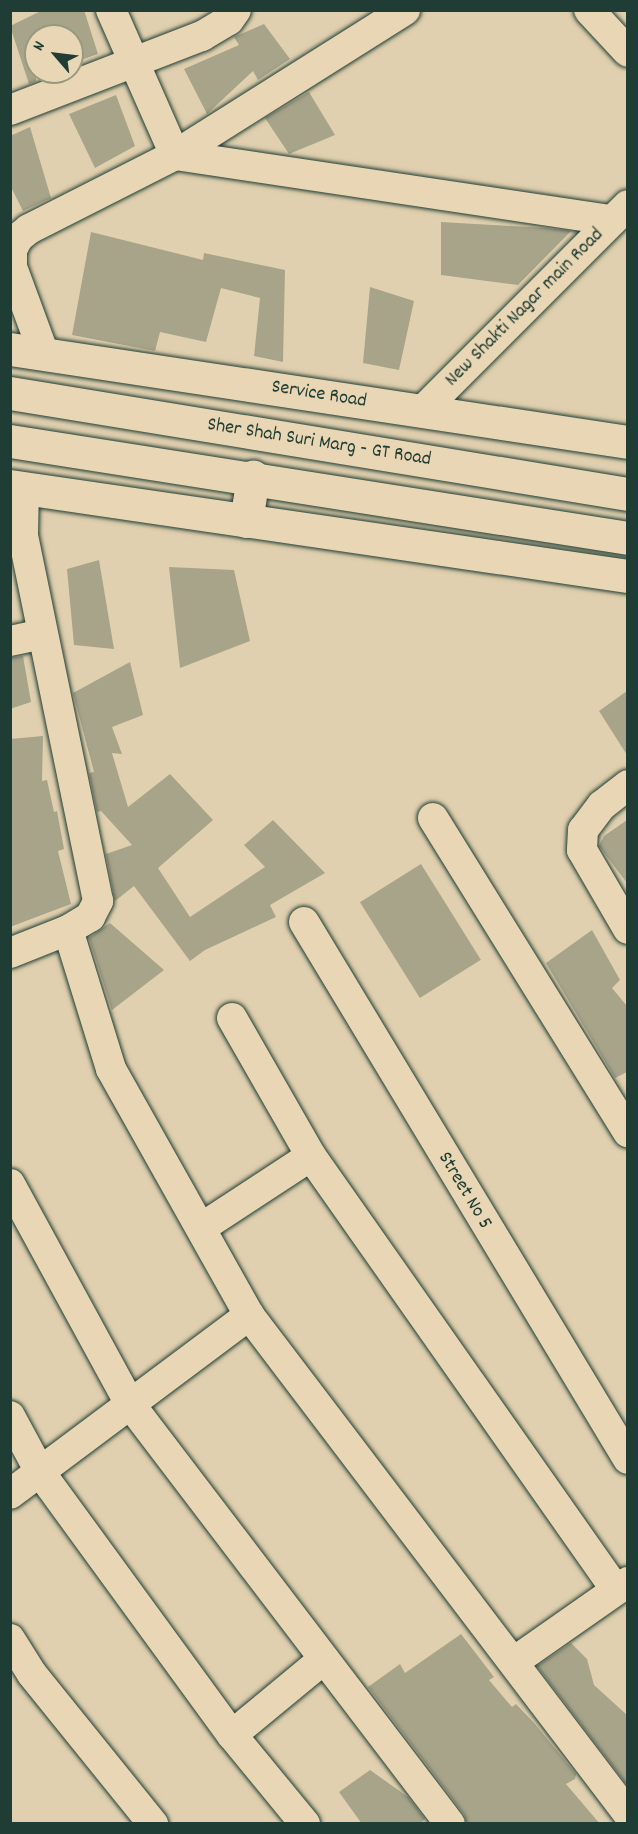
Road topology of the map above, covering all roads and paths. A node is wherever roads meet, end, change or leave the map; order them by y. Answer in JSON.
{"nodes":[{"id":1,"x":111,"y":10,"type":"edge"},
{"id":2,"x":236,"y":10,"type":"edge"},
{"id":3,"x":405,"y":10,"type":"edge"},
{"id":4,"x":589,"y":10,"type":"edge"},
{"id":5,"x":627,"y":52,"type":"edge"},
{"id":6,"x":132,"y":64,"type":"junction"},
{"id":7,"x":10,"y":110,"type":"edge"},
{"id":8,"x":175,"y":155,"type":"junction"},
{"id":9,"x":620,"y":212,"type":"edge"},
{"id":10,"x":10,"y":349,"type":"edge"},
{"id":11,"x":44,"y":354,"type":"junction"},
{"id":12,"x":10,"y":393,"type":"edge"},
{"id":13,"x":422,"y":411,"type":"junction"},
{"id":14,"x":10,"y":441,"type":"edge"},
{"id":15,"x":627,"y":442,"type":"edge"},
{"id":16,"x":254,"y":477,"type":"junction"},
{"id":17,"x":17,"y":487,"type":"edge"},
{"id":18,"x":627,"y":494,"type":"edge"},
{"id":19,"x":246,"y":521,"type":"junction"},
{"id":20,"x":627,"y":538,"type":"edge"},
{"id":21,"x":627,"y":576,"type":"edge"},
{"id":22,"x":42,"y":634,"type":"junction"},
{"id":23,"x":10,"y":641,"type":"edge"},
{"id":24,"x":627,"y":785,"type":"edge"},
{"id":25,"x":434,"y":818,"type":"dead end"},
{"id":26,"x":304,"y":922,"type":"dead end"},
{"id":27,"x":627,"y":929,"type":"edge"},
{"id":28,"x":68,"y":930,"type":"junction"},
{"id":29,"x":10,"y":953,"type":"edge"},
{"id":30,"x":232,"y":1018,"type":"dead end"},
{"id":31,"x":627,"y":1132,"type":"edge"},
{"id":32,"x":311,"y":1156,"type":"junction"},
{"id":33,"x":10,"y":1184,"type":"edge"},
{"id":34,"x":201,"y":1228,"type":"junction"},
{"id":35,"x":249,"y":1315,"type":"junction"},
{"id":36,"x":130,"y":1404,"type":"junction"},
{"id":37,"x":10,"y":1416,"type":"edge"},
{"id":38,"x":627,"y":1459,"type":"edge"},
{"id":39,"x":40,"y":1472,"type":"junction"},
{"id":40,"x":10,"y":1494,"type":"edge"},
{"id":41,"x":622,"y":1586,"type":"edge"},
{"id":42,"x":10,"y":1639,"type":"edge"},
{"id":43,"x":324,"y":1659,"type":"junction"},
{"id":44,"x":515,"y":1661,"type":"junction"},
{"id":45,"x":21,"y":1680,"type":"edge"},
{"id":46,"x":232,"y":1735,"type":"junction"},
{"id":47,"x":627,"y":1814,"type":"edge"},
{"id":48,"x":139,"y":1820,"type":"edge"},
{"id":49,"x":305,"y":1824,"type":"edge"},
{"id":50,"x":450,"y":1824,"type":"edge"}],
"edges":[{"from":1,"to":6,"type":"street"},
{"from":2,"to":6,"type":"street"},
{"from":3,"to":8,"type":"street"},
{"from":4,"to":5,"type":"street"},
{"from":6,"to":7,"type":"street"},
{"from":6,"to":8,"type":"street"},
{"from":8,"to":9,"type":"street"},
{"from":8,"to":11,"type":"street"},
{"from":9,"to":13,"type":"street","name":"New Shakti Nagar main Road"},
{"from":10,"to":11,"type":"main road","name":"Service Road"},
{"from":11,"to":13,"type":"main road","name":"Service Road"},
{"from":12,"to":18,"type":"main road","name":"Sher Shah Suri Marg - GT Road"},
{"from":13,"to":15,"type":"main road","name":"Service Road"},
{"from":14,"to":16,"type":"main road"},
{"from":16,"to":19,"type":"main road"},
{"from":16,"to":20,"type":"main road"},
{"from":17,"to":19,"type":"main road"},
{"from":17,"to":22,"type":"street"},
{"from":19,"to":21,"type":"main road"},
{"from":22,"to":23,"type":"street"},
{"from":22,"to":28,"type":"street"},
{"from":24,"to":27,"type":"street"},
{"from":25,"to":31,"type":"street"},
{"from":26,"to":38,"type":"street","name":"Street No 5"},
{"from":28,"to":29,"type":"street"},
{"from":28,"to":34,"type":"street"},
{"from":30,"to":32,"type":"street"},
{"from":32,"to":34,"type":"street"},
{"from":32,"to":41,"type":"street"},
{"from":33,"to":36,"type":"street"},
{"from":34,"to":35,"type":"street"},
{"from":35,"to":36,"type":"street"},
{"from":35,"to":44,"type":"street"},
{"from":36,"to":39,"type":"street"},
{"from":36,"to":43,"type":"street"},
{"from":37,"to":39,"type":"street"},
{"from":39,"to":40,"type":"street"},
{"from":39,"to":46,"type":"street"},
{"from":41,"to":44,"type":"street"},
{"from":42,"to":45,"type":"street"},
{"from":43,"to":46,"type":"street"},
{"from":43,"to":50,"type":"street"},
{"from":44,"to":47,"type":"street"},
{"from":45,"to":48,"type":"street"},
{"from":46,"to":49,"type":"street"}]}
